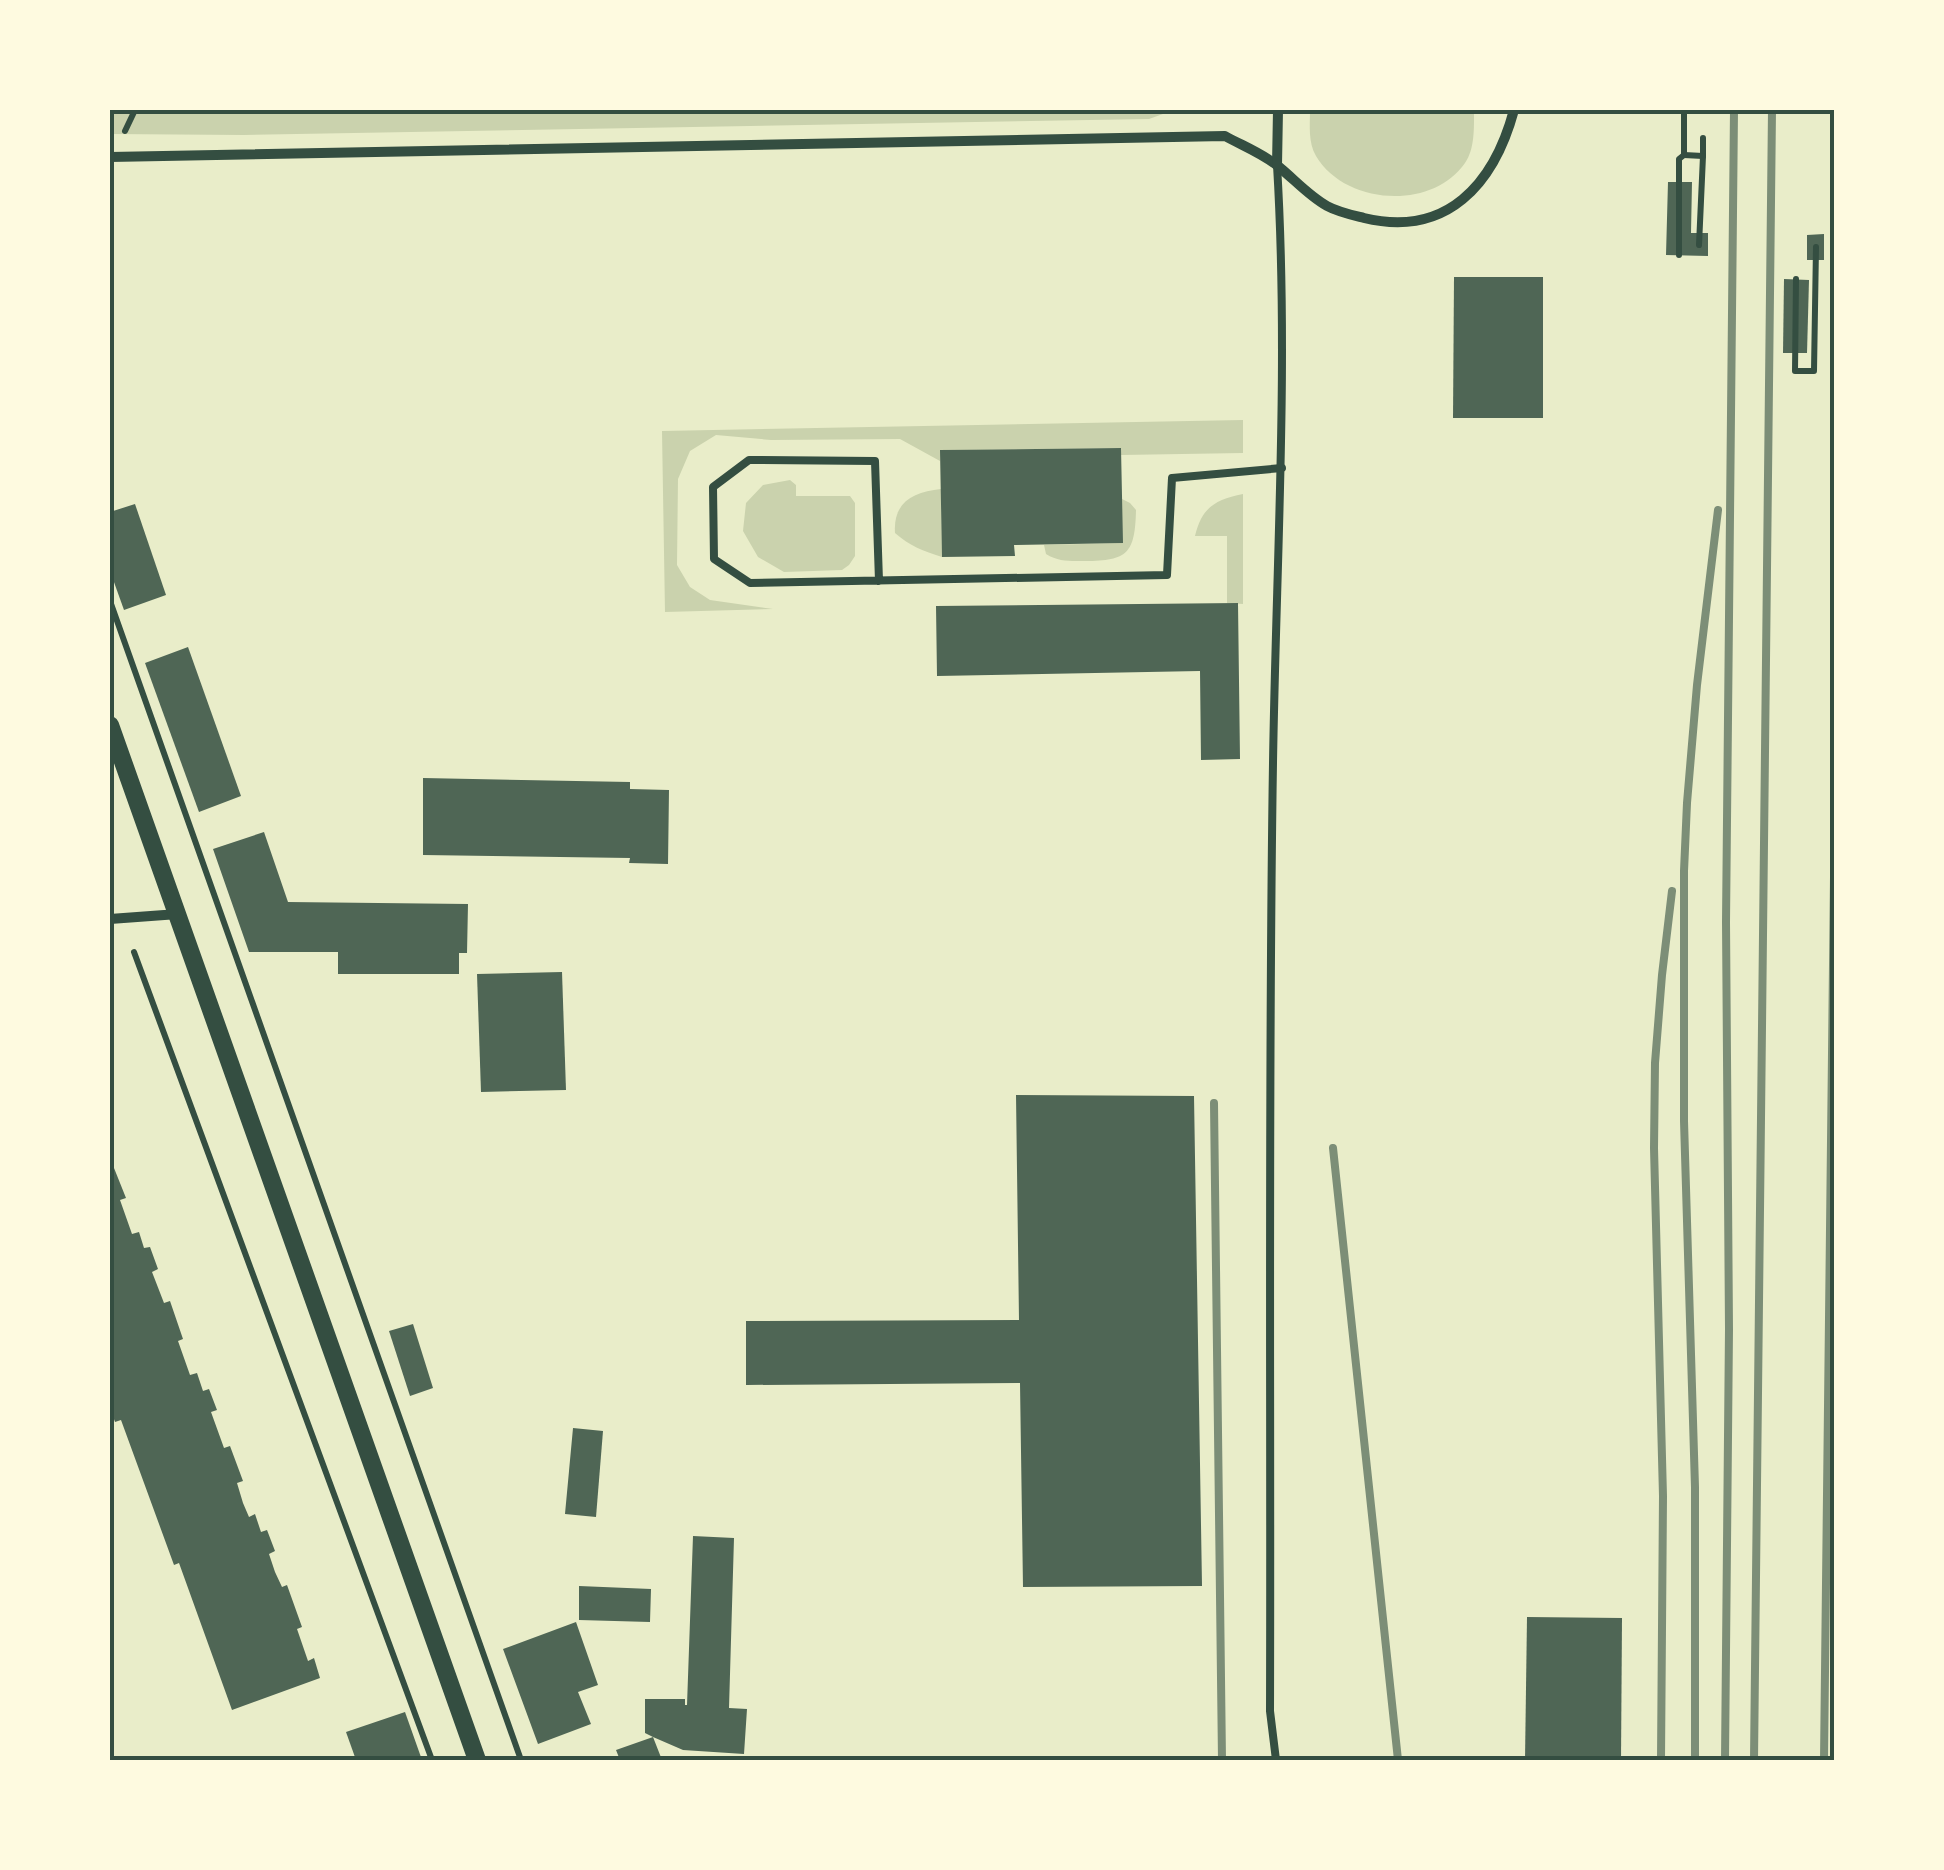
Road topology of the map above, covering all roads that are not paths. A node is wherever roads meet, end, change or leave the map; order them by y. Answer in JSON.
{"nodes":[{"id":1,"x":1278,"y":110,"type":"edge"},
{"id":2,"x":1514,"y":110,"type":"edge"},
{"id":3,"x":112,"y":159,"type":"edge"},
{"id":4,"x":1277,"y":164,"type":"junction"},
{"id":5,"x":1282,"y":468,"type":"junction"},
{"id":6,"x":879,"y":581,"type":"junction"},
{"id":7,"x":110,"y":725,"type":"edge"},
{"id":8,"x":178,"y":914,"type":"junction"},
{"id":9,"x":110,"y":919,"type":"edge"},
{"id":10,"x":477,"y":1760,"type":"edge"},
{"id":11,"x":1276,"y":1760,"type":"edge"}],
"edges":[{"from":1,"to":4,"type":"street"},
{"from":2,"to":4,"type":"street"},
{"from":3,"to":4,"type":"street"},
{"from":4,"to":5,"type":"lane"},
{"from":5,"to":6,"type":"lane"},
{"from":5,"to":11,"type":"lane"},
{"from":6,"to":6,"type":"lane"},
{"from":7,"to":8,"type":"street"},
{"from":8,"to":9,"type":"street"},
{"from":8,"to":10,"type":"street"}]}
